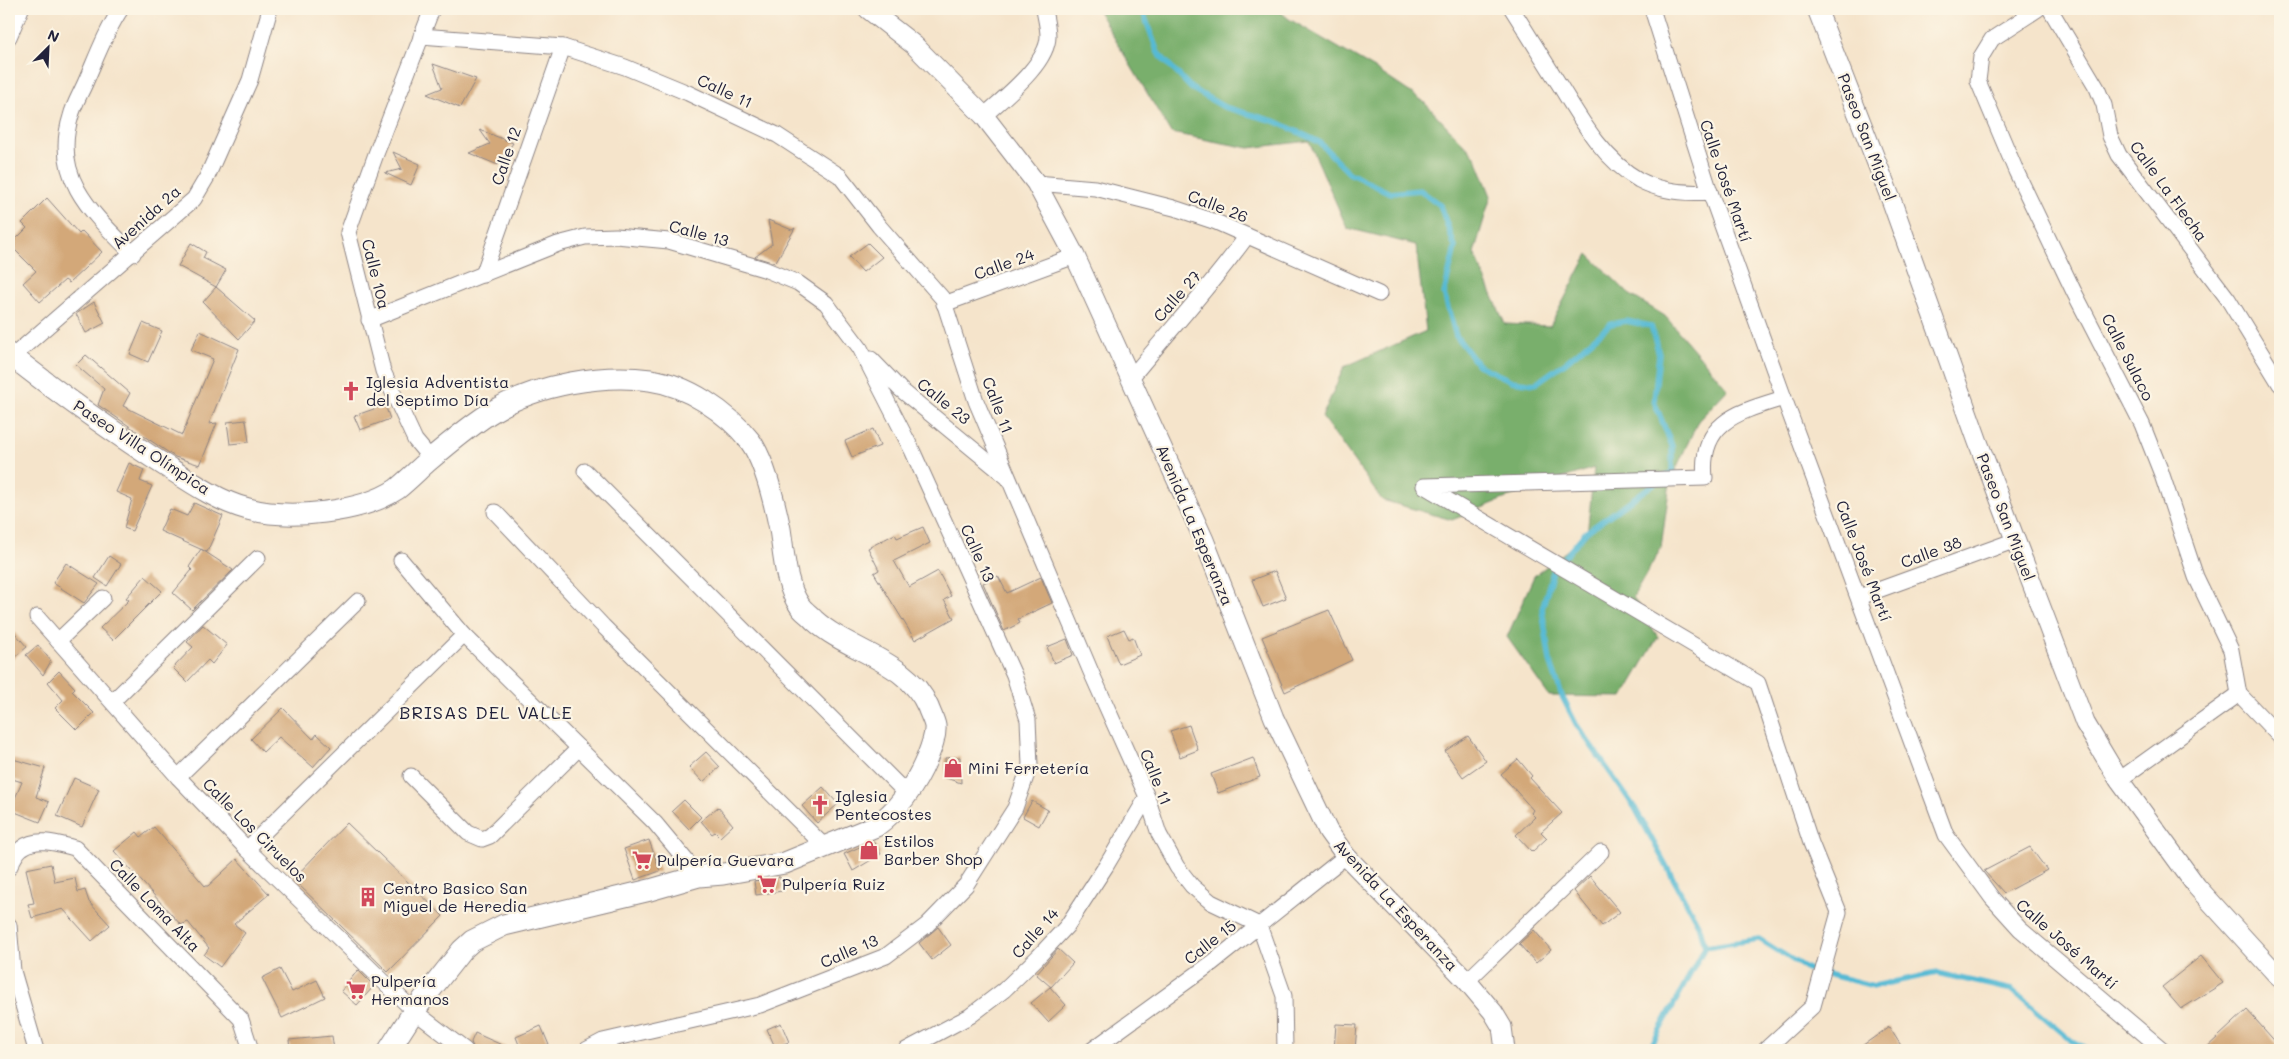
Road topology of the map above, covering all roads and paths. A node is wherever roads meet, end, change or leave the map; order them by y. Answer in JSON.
{"nodes":[{"id":1,"x":21,"y":9,"type":"edge"},
{"id":2,"x":121,"y":9,"type":"edge"},
{"id":3,"x":270,"y":9,"type":"edge"},
{"id":4,"x":432,"y":9,"type":"edge"},
{"id":5,"x":868,"y":9,"type":"edge"},
{"id":6,"x":1044,"y":9,"type":"edge"},
{"id":7,"x":1512,"y":9,"type":"edge"},
{"id":8,"x":1652,"y":9,"type":"edge"},
{"id":9,"x":1817,"y":9,"type":"edge"},
{"id":10,"x":2038,"y":9,"type":"edge"},
{"id":11,"x":2050,"y":9,"type":"edge"},
{"id":12,"x":421,"y":36,"type":"junction"},
{"id":13,"x":9,"y":37,"type":"edge"},
{"id":14,"x":563,"y":47,"type":"junction"},
{"id":15,"x":984,"y":116,"type":"junction"},
{"id":16,"x":1036,"y":183,"type":"junction"},
{"id":17,"x":1710,"y":192,"type":"junction"},
{"id":18,"x":1247,"y":236,"type":"junction"},
{"id":19,"x":133,"y":254,"type":"junction"},
{"id":20,"x":1075,"y":256,"type":"junction"},
{"id":21,"x":483,"y":275,"type":"junction"},
{"id":22,"x":1379,"y":294,"type":"dead end"},
{"id":23,"x":944,"y":304,"type":"junction"},
{"id":24,"x":369,"y":320,"type":"junction"},
{"id":25,"x":860,"y":348,"type":"junction"},
{"id":26,"x":11,"y":356,"type":"edge"},
{"id":27,"x":1130,"y":379,"type":"junction"},
{"id":28,"x":2280,"y":384,"type":"edge"},
{"id":29,"x":1784,"y":398,"type":"junction"},
{"id":30,"x":431,"y":459,"type":"junction"},
{"id":31,"x":585,"y":471,"type":"dead end"},
{"id":32,"x":1009,"y":478,"type":"junction"},
{"id":33,"x":495,"y":512,"type":"dead end"},
{"id":34,"x":2016,"y":540,"type":"junction"},
{"id":35,"x":258,"y":558,"type":"dead end"},
{"id":36,"x":401,"y":560,"type":"dead end"},
{"id":37,"x":1859,"y":597,"type":"junction"},
{"id":38,"x":103,"y":598,"type":"dead end"},
{"id":39,"x":358,"y":601,"type":"dead end"},
{"id":40,"x":38,"y":617,"type":"dead end"},
{"id":41,"x":464,"y":635,"type":"junction"},
{"id":42,"x":58,"y":641,"type":"junction"},
{"id":43,"x":2239,"y":694,"type":"junction"},
{"id":44,"x":113,"y":701,"type":"junction"},
{"id":45,"x":2280,"y":737,"type":"edge"},
{"id":46,"x":579,"y":748,"type":"junction"},
{"id":47,"x":411,"y":776,"type":"dead end"},
{"id":48,"x":178,"y":777,"type":"junction"},
{"id":49,"x":2119,"y":780,"type":"junction"},
{"id":50,"x":907,"y":794,"type":"junction"},
{"id":51,"x":1147,"y":797,"type":"junction"},
{"id":52,"x":826,"y":848,"type":"junction"},
{"id":53,"x":247,"y":849,"type":"junction"},
{"id":54,"x":1601,"y":852,"type":"dead end"},
{"id":55,"x":1346,"y":856,"type":"junction"},
{"id":56,"x":9,"y":868,"type":"edge"},
{"id":57,"x":699,"y":876,"type":"junction"},
{"id":58,"x":9,"y":925,"type":"edge"},
{"id":59,"x":1259,"y":925,"type":"junction"},
{"id":60,"x":11,"y":971,"type":"edge"},
{"id":61,"x":2280,"y":978,"type":"edge"},
{"id":62,"x":1467,"y":981,"type":"junction"},
{"id":63,"x":414,"y":1011,"type":"junction"},
{"id":64,"x":36,"y":1050,"type":"edge"},
{"id":65,"x":251,"y":1050,"type":"edge"},
{"id":66,"x":389,"y":1050,"type":"edge"},
{"id":67,"x":465,"y":1050,"type":"edge"},
{"id":68,"x":586,"y":1050,"type":"edge"},
{"id":69,"x":906,"y":1050,"type":"edge"},
{"id":70,"x":1092,"y":1050,"type":"edge"},
{"id":71,"x":1285,"y":1050,"type":"edge"},
{"id":72,"x":1505,"y":1050,"type":"edge"},
{"id":73,"x":1765,"y":1050,"type":"edge"},
{"id":74,"x":2163,"y":1050,"type":"edge"}],
"edges":[{"from":1,"to":13,"type":"street"},
{"from":2,"to":19,"type":"street"},
{"from":3,"to":19,"type":"street","name":"Avenida 2a"},
{"from":4,"to":12,"type":"street","name":"Calle 10a"},
{"from":5,"to":15,"type":"street","name":"Avenida La Esperanza"},
{"from":6,"to":15,"type":"street"},
{"from":7,"to":17,"type":"street"},
{"from":8,"to":17,"type":"street","name":"Calle José Martí"},
{"from":9,"to":34,"type":"street","name":"Paseo San Miguel"},
{"from":10,"to":43,"type":"street","name":"Calle Sulaco"},
{"from":11,"to":28,"type":"street","name":"Calle La Flecha"},
{"from":12,"to":14,"type":"street","name":"Calle 11"},
{"from":12,"to":24,"type":"street","name":"Calle 10a"},
{"from":14,"to":21,"type":"street","name":"Calle 12"},
{"from":14,"to":23,"type":"street","name":"Calle 11"},
{"from":15,"to":16,"type":"street","name":"Avenida La Esperanza"},
{"from":16,"to":18,"type":"street","name":"Calle 26"},
{"from":16,"to":20,"type":"street","name":"Avenida La Esperanza"},
{"from":17,"to":29,"type":"street","name":"Calle José Martí"},
{"from":18,"to":22,"type":"street","name":"Calle 26"},
{"from":18,"to":27,"type":"street","name":"Calle 27"},
{"from":19,"to":26,"type":"street","name":"Avenida 2a"},
{"from":20,"to":23,"type":"street","name":"Calle 24"},
{"from":20,"to":27,"type":"street","name":"Avenida La Esperanza"},
{"from":21,"to":24,"type":"street","name":"Calle 13"},
{"from":21,"to":25,"type":"street","name":"Calle 13"},
{"from":23,"to":32,"type":"street","name":"Calle 11"},
{"from":24,"to":30,"type":"street","name":"Calle 10a"},
{"from":25,"to":32,"type":"street","name":"Calle 23"},
{"from":25,"to":68,"type":"street","name":"Calle 13"},
{"from":26,"to":30,"type":"main road","name":"Paseo Villa Olímpica"},
{"from":27,"to":55,"type":"street","name":"Avenida La Esperanza"},
{"from":29,"to":37,"type":"street","name":"Calle José Martí"},
{"from":29,"to":73,"type":"street"},
{"from":30,"to":50,"type":"main road","name":"Paseo Villa Olímpica"},
{"from":31,"to":50,"type":"street"},
{"from":32,"to":51,"type":"street","name":"Calle 11"},
{"from":33,"to":52,"type":"street"},
{"from":34,"to":37,"type":"street","name":"Calle 38"},
{"from":34,"to":49,"type":"street","name":"Paseo San Miguel"},
{"from":35,"to":44,"type":"street"},
{"from":36,"to":41,"type":"street"},
{"from":37,"to":74,"type":"street","name":"Calle José Martí"},
{"from":38,"to":42,"type":"street"},
{"from":39,"to":48,"type":"street"},
{"from":40,"to":42,"type":"street","name":"Calle Los Ciruelos"},
{"from":41,"to":46,"type":"street"},
{"from":41,"to":53,"type":"street"},
{"from":42,"to":44,"type":"street","name":"Calle Los Ciruelos"},
{"from":43,"to":45,"type":"street"},
{"from":43,"to":49,"type":"street"},
{"from":44,"to":48,"type":"street","name":"Calle Los Ciruelos"},
{"from":46,"to":47,"type":"street"},
{"from":46,"to":57,"type":"street"},
{"from":48,"to":53,"type":"street","name":"Calle Los Ciruelos"},
{"from":49,"to":61,"type":"street","name":"Paseo San Miguel"},
{"from":50,"to":52,"type":"main road","name":"Paseo Villa Olímpica"},
{"from":51,"to":59,"type":"street","name":"Calle 11"},
{"from":51,"to":69,"type":"street","name":"Calle 14"},
{"from":52,"to":57,"type":"main road","name":"Paseo Villa Olímpica"},
{"from":53,"to":63,"type":"street","name":"Calle Los Ciruelos"},
{"from":54,"to":62,"type":"street"},
{"from":55,"to":59,"type":"street","name":"Calle 15"},
{"from":55,"to":62,"type":"street","name":"Avenida La Esperanza"},
{"from":56,"to":65,"type":"street","name":"Calle Loma Alta"},
{"from":57,"to":63,"type":"main road","name":"Paseo Villa Olímpica"},
{"from":58,"to":60,"type":"street"},
{"from":59,"to":70,"type":"street","name":"Calle 15"},
{"from":59,"to":71,"type":"street"},
{"from":60,"to":64,"type":"street"},
{"from":62,"to":72,"type":"street","name":"Avenida La Esperanza"},
{"from":63,"to":66,"type":"main road","name":"Paseo Villa Olímpica"},
{"from":63,"to":67,"type":"street","name":"Calle Los Ciruelos"}]}
